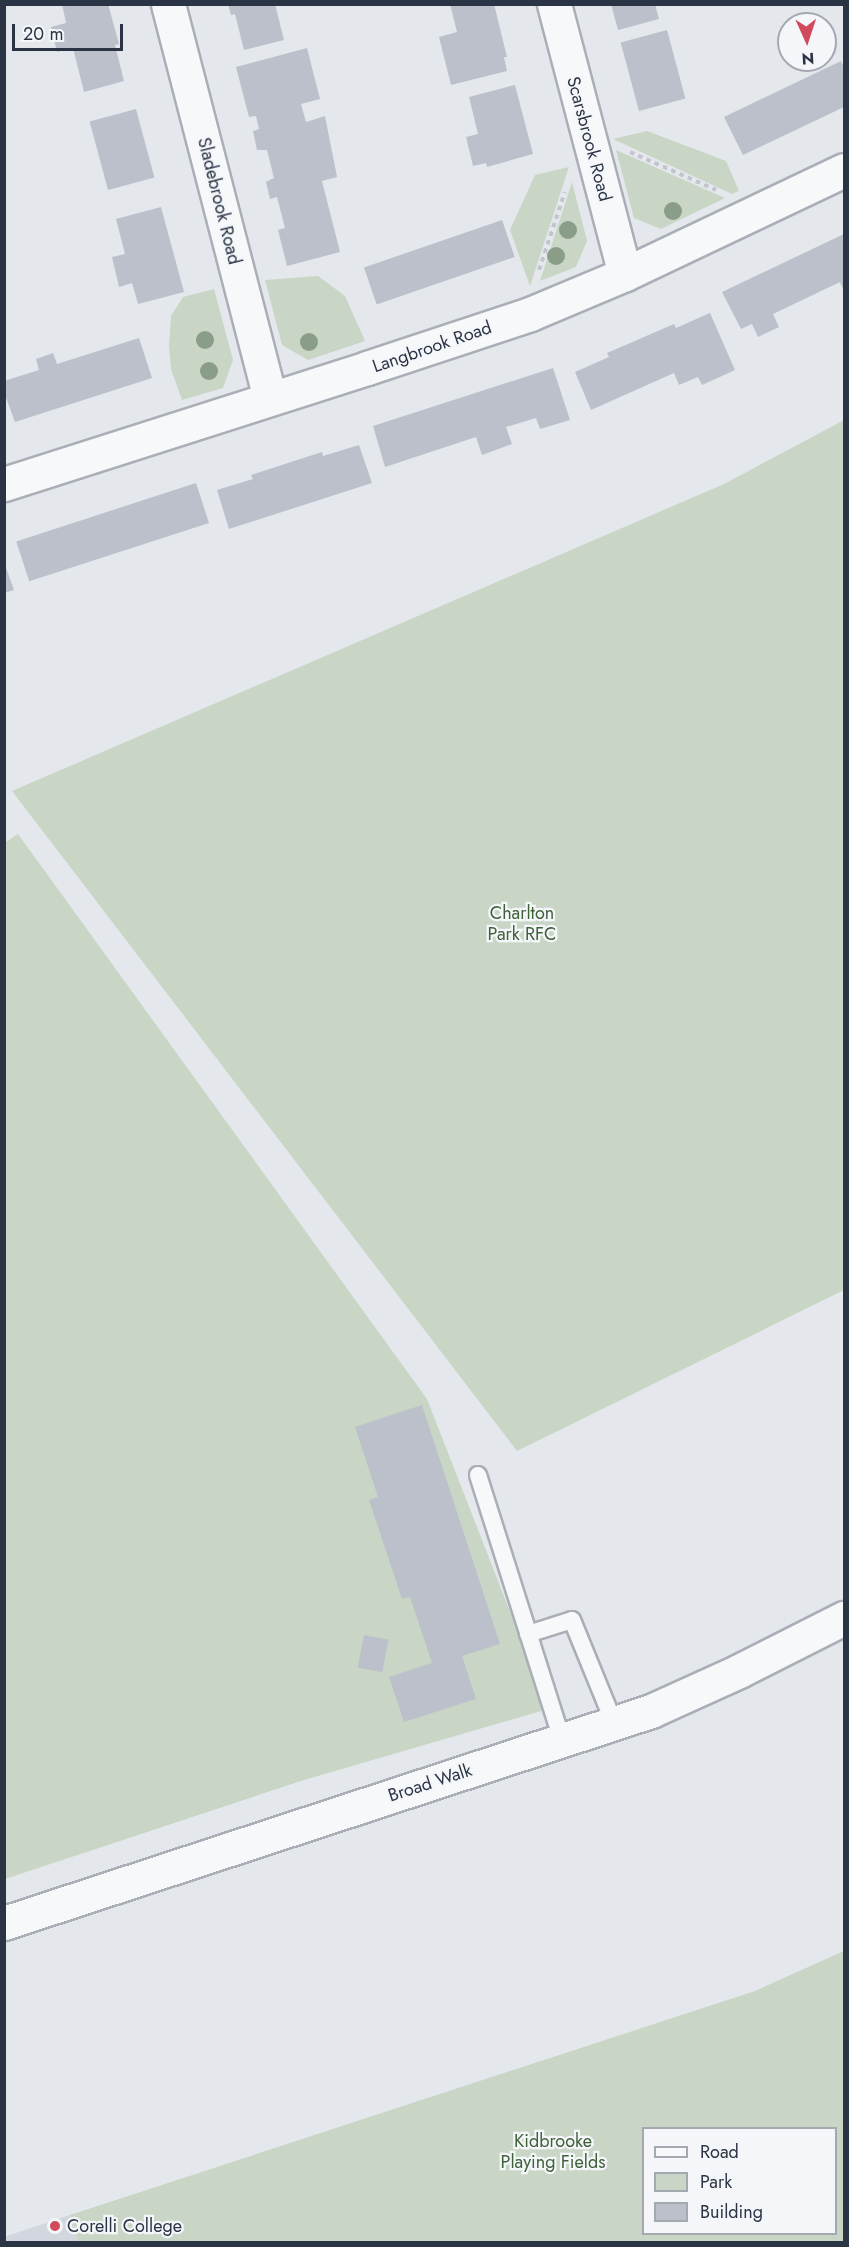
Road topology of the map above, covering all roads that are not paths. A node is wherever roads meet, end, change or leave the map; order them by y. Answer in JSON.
{"nodes":[{"id":1,"x":168,"y":4,"type":"edge"},
{"id":2,"x":554,"y":4,"type":"edge"},
{"id":3,"x":844,"y":170,"type":"edge"},
{"id":4,"x":625,"y":274,"type":"junction"},
{"id":5,"x":270,"y":398,"type":"junction"},
{"id":6,"x":4,"y":484,"type":"edge"},
{"id":7,"x":478,"y":1475,"type":"dead end"},
{"id":8,"x":844,"y":1618,"type":"edge"},
{"id":9,"x":528,"y":1634,"type":"junction"},
{"id":10,"x":614,"y":1723,"type":"junction"},
{"id":11,"x":562,"y":1740,"type":"junction"},
{"id":12,"x":4,"y":1923,"type":"edge"}],
"edges":[{"from":1,"to":5,"type":"street","name":"Sladebrook Road"},
{"from":2,"to":4,"type":"street","name":"Scarsbrook Road"},
{"from":3,"to":4,"type":"street","name":"Langbrook Road"},
{"from":4,"to":5,"type":"street","name":"Langbrook Road"},
{"from":5,"to":6,"type":"street","name":"Langbrook Road"},
{"from":7,"to":9,"type":"lane"},
{"from":8,"to":10,"type":"street","name":"Broad Walk"},
{"from":9,"to":10,"type":"lane"},
{"from":9,"to":11,"type":"lane"},
{"from":10,"to":11,"type":"street","name":"Broad Walk"},
{"from":11,"to":12,"type":"street","name":"Broad Walk"}]}
